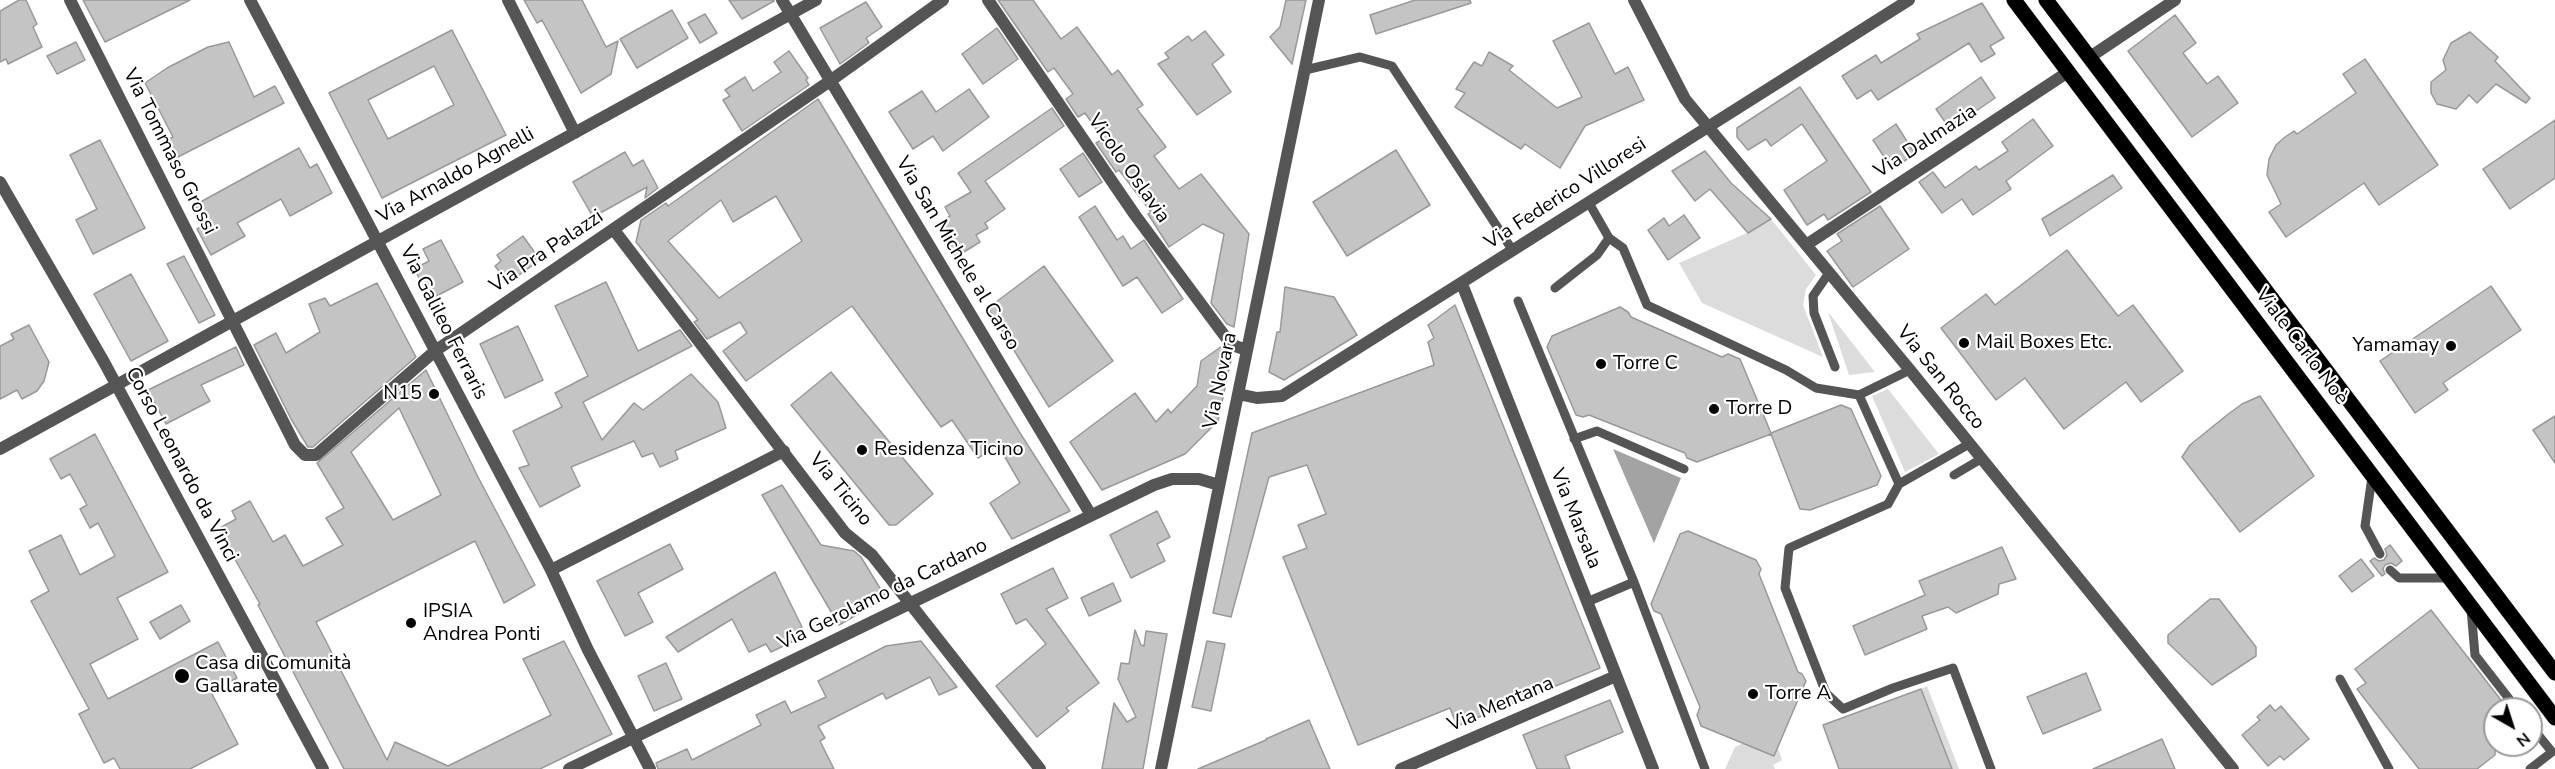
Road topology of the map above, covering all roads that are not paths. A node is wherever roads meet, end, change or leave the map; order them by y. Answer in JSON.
{"nodes":[{"id":1,"x":70,"y":0,"type":"edge"},
{"id":2,"x":250,"y":0,"type":"edge"},
{"id":3,"x":508,"y":0,"type":"edge"},
{"id":4,"x":782,"y":0,"type":"edge"},
{"id":5,"x":816,"y":0,"type":"edge"},
{"id":6,"x":943,"y":0,"type":"edge"},
{"id":7,"x":988,"y":0,"type":"edge"},
{"id":8,"x":1319,"y":0,"type":"edge"},
{"id":9,"x":1634,"y":0,"type":"edge"},
{"id":10,"x":1909,"y":0,"type":"edge"},
{"id":11,"x":2014,"y":0,"type":"edge"},
{"id":12,"x":2046,"y":0,"type":"edge"},
{"id":13,"x":2175,"y":0,"type":"edge"},
{"id":14,"x":790,"y":14,"type":"junction"},
{"id":15,"x":2090,"y":57,"type":"junction"},
{"id":16,"x":1305,"y":70,"type":"junction"},
{"id":17,"x":2068,"y":72,"type":"junction"},
{"id":18,"x":830,"y":81,"type":"junction"},
{"id":19,"x":1707,"y":127,"type":"junction"},
{"id":20,"x":575,"y":133,"type":"junction"},
{"id":21,"x":0,"y":182,"type":"edge"},
{"id":22,"x":1589,"y":203,"type":"junction"},
{"id":23,"x":614,"y":230,"type":"junction"},
{"id":24,"x":1609,"y":238,"type":"junction"},
{"id":25,"x":379,"y":241,"type":"junction"},
{"id":26,"x":1806,"y":245,"type":"junction"},
{"id":27,"x":1513,"y":251,"type":"junction"},
{"id":28,"x":1829,"y":273,"type":"junction"},
{"id":29,"x":1462,"y":284,"type":"junction"},
{"id":30,"x":1555,"y":288,"type":"dead end"},
{"id":31,"x":1518,"y":301,"type":"dead end"},
{"id":32,"x":233,"y":321,"type":"junction"},
{"id":33,"x":1247,"y":350,"type":"junction"},
{"id":34,"x":435,"y":351,"type":"junction"},
{"id":35,"x":1835,"y":367,"type":"dead end"},
{"id":36,"x":1910,"y":370,"type":"junction"},
{"id":37,"x":116,"y":386,"type":"junction"},
{"id":38,"x":1238,"y":394,"type":"junction"},
{"id":39,"x":1859,"y":394,"type":"junction"},
{"id":40,"x":1574,"y":439,"type":"junction"},
{"id":41,"x":1969,"y":444,"type":"junction"},
{"id":42,"x":0,"y":449,"type":"edge"},
{"id":43,"x":784,"y":452,"type":"junction"},
{"id":44,"x":1981,"y":459,"type":"junction"},
{"id":45,"x":1684,"y":469,"type":"dead end"},
{"id":46,"x":1954,"y":475,"type":"dead end"},
{"id":47,"x":2372,"y":477,"type":"junction"},
{"id":48,"x":1899,"y":484,"type":"junction"},
{"id":49,"x":1219,"y":485,"type":"junction"},
{"id":50,"x":1090,"y":515,"type":"junction"},
{"id":51,"x":2379,"y":554,"type":"dead end"},
{"id":52,"x":551,"y":570,"type":"junction"},
{"id":53,"x":2390,"y":570,"type":"dead end"},
{"id":54,"x":2448,"y":578,"type":"junction"},
{"id":55,"x":1634,"y":582,"type":"junction"},
{"id":56,"x":1587,"y":602,"type":"junction"},
{"id":57,"x":909,"y":604,"type":"junction"},
{"id":58,"x":2470,"y":608,"type":"junction"},
{"id":59,"x":2555,"y":673,"type":"edge"},
{"id":60,"x":1617,"y":676,"type":"junction"},
{"id":61,"x":2340,"y":679,"type":"dead end"},
{"id":62,"x":2507,"y":697,"type":"edge"},
{"id":63,"x":2555,"y":718,"type":"edge"},
{"id":64,"x":634,"y":738,"type":"junction"},
{"id":65,"x":2543,"y":741,"type":"edge"},
{"id":66,"x":323,"y":769,"type":"edge"},
{"id":67,"x":569,"y":769,"type":"edge"},
{"id":68,"x":650,"y":769,"type":"edge"},
{"id":69,"x":1040,"y":769,"type":"edge"},
{"id":70,"x":1161,"y":769,"type":"edge"},
{"id":71,"x":1401,"y":769,"type":"edge"},
{"id":72,"x":1653,"y":769,"type":"edge"},
{"id":73,"x":1705,"y":769,"type":"edge"},
{"id":74,"x":1991,"y":769,"type":"edge"},
{"id":75,"x":2233,"y":769,"type":"edge"},
{"id":76,"x":2389,"y":769,"type":"edge"},
{"id":77,"x":2530,"y":769,"type":"edge"}],
"edges":[{"from":1,"to":32,"type":"street","name":"Via Tommaso Grossi"},
{"from":2,"to":25,"type":"street","name":"Via Galileo Ferraris"},
{"from":3,"to":20,"type":"street"},
{"from":4,"to":14,"type":"street","name":"Via San Michele al Carso"},
{"from":5,"to":14,"type":"street","name":"Via Arnaldo Agnelli"},
{"from":6,"to":18,"type":"street","name":"Via Pra Palazzi"},
{"from":7,"to":33,"type":"street","name":"Vicolo Oslavia"},
{"from":8,"to":16,"type":"street","name":"Via Novara"},
{"from":9,"to":19,"type":"street","name":"Via San Rocco"},
{"from":10,"to":19,"type":"street","name":"Via Federico Villoresi"},
{"from":11,"to":17,"type":"main road","name":"Viale Carlo Noè"},
{"from":12,"to":15,"type":"main road","name":"Viale Carlo Noè"},
{"from":13,"to":15,"type":"street"},
{"from":14,"to":18,"type":"street","name":"Via San Michele al Carso"},
{"from":14,"to":20,"type":"street","name":"Via Arnaldo Agnelli"},
{"from":15,"to":59,"type":"main road","name":"Viale Carlo Noè"},
{"from":16,"to":27,"type":"lane"},
{"from":16,"to":33,"type":"street","name":"Via Novara"},
{"from":17,"to":26,"type":"street","name":"Via Dalmazia"},
{"from":17,"to":47,"type":"main road","name":"Viale Carlo Noè"},
{"from":18,"to":23,"type":"street","name":"Via Pra Palazzi"},
{"from":18,"to":50,"type":"street","name":"Via San Michele al Carso"},
{"from":19,"to":22,"type":"street","name":"Via Federico Villoresi"},
{"from":19,"to":26,"type":"street","name":"Via San Rocco"},
{"from":20,"to":25,"type":"street","name":"Via Arnaldo Agnelli"},
{"from":21,"to":37,"type":"street","name":"Corso Leonardo da Vinci"},
{"from":22,"to":24,"type":"lane"},
{"from":22,"to":27,"type":"street","name":"Via Federico Villoresi"},
{"from":23,"to":34,"type":"street","name":"Via Pra Palazzi"},
{"from":23,"to":43,"type":"street","name":"Via Ticino"},
{"from":24,"to":30,"type":"lane"},
{"from":24,"to":39,"type":"lane"},
{"from":25,"to":32,"type":"street","name":"Via Arnaldo Agnelli"},
{"from":25,"to":34,"type":"street","name":"Via Galileo Ferraris"},
{"from":26,"to":28,"type":"street","name":"Via San Rocco"},
{"from":27,"to":29,"type":"street","name":"Via Federico Villoresi"},
{"from":28,"to":35,"type":"lane"},
{"from":28,"to":36,"type":"street","name":"Via San Rocco"},
{"from":29,"to":38,"type":"street","name":"Via Federico Villoresi"},
{"from":29,"to":56,"type":"street","name":"Via Marsala"},
{"from":31,"to":40,"type":"lane"},
{"from":32,"to":34,"type":"street","name":"Via Pra Palazzi"},
{"from":32,"to":37,"type":"street","name":"Via Arnaldo Agnelli"},
{"from":33,"to":38,"type":"street","name":"Via Novara"},
{"from":34,"to":52,"type":"street","name":"Via Galileo Ferraris"},
{"from":36,"to":39,"type":"lane"},
{"from":36,"to":41,"type":"street","name":"Via San Rocco"},
{"from":37,"to":42,"type":"street","name":"Via Arnaldo Agnelli"},
{"from":37,"to":66,"type":"street","name":"Corso Leonardo da Vinci"},
{"from":38,"to":49,"type":"street","name":"Via Novara"},
{"from":39,"to":48,"type":"lane"},
{"from":40,"to":45,"type":"lane"},
{"from":40,"to":55,"type":"lane"},
{"from":41,"to":44,"type":"street","name":"Via San Rocco"},
{"from":41,"to":48,"type":"lane"},
{"from":43,"to":52,"type":"street"},
{"from":43,"to":57,"type":"street","name":"Via Ticino"},
{"from":44,"to":46,"type":"lane"},
{"from":44,"to":75,"type":"street","name":"Via San Rocco"},
{"from":47,"to":51,"type":"lane"},
{"from":47,"to":54,"type":"main road","name":"Viale Carlo Noè"},
{"from":48,"to":74,"type":"lane"},
{"from":49,"to":50,"type":"street","name":"Via Gerolamo da Cardano"},
{"from":49,"to":70,"type":"street","name":"Via Novara"},
{"from":50,"to":57,"type":"street","name":"Via Gerolamo da Cardano"},
{"from":52,"to":64,"type":"street","name":"Via Galileo Ferraris"},
{"from":53,"to":54,"type":"lane"},
{"from":54,"to":58,"type":"main road","name":"Viale Carlo Noè"},
{"from":55,"to":56,"type":"lane"},
{"from":55,"to":73,"type":"lane"},
{"from":56,"to":60,"type":"street","name":"Via Marsala"},
{"from":57,"to":64,"type":"street","name":"Via Gerolamo da Cardano"},
{"from":57,"to":69,"type":"street","name":"Via Ticino"},
{"from":58,"to":62,"type":"lane"},
{"from":58,"to":63,"type":"main road","name":"Viale Carlo Noè"},
{"from":60,"to":71,"type":"street","name":"Via Mentana"},
{"from":60,"to":72,"type":"street","name":"Via Marsala"},
{"from":61,"to":76,"type":"lane"},
{"from":64,"to":67,"type":"street","name":"Via Gerolamo da Cardano"},
{"from":64,"to":68,"type":"street","name":"Via Galileo Ferraris"},
{"from":65,"to":77,"type":"lane"}]}
